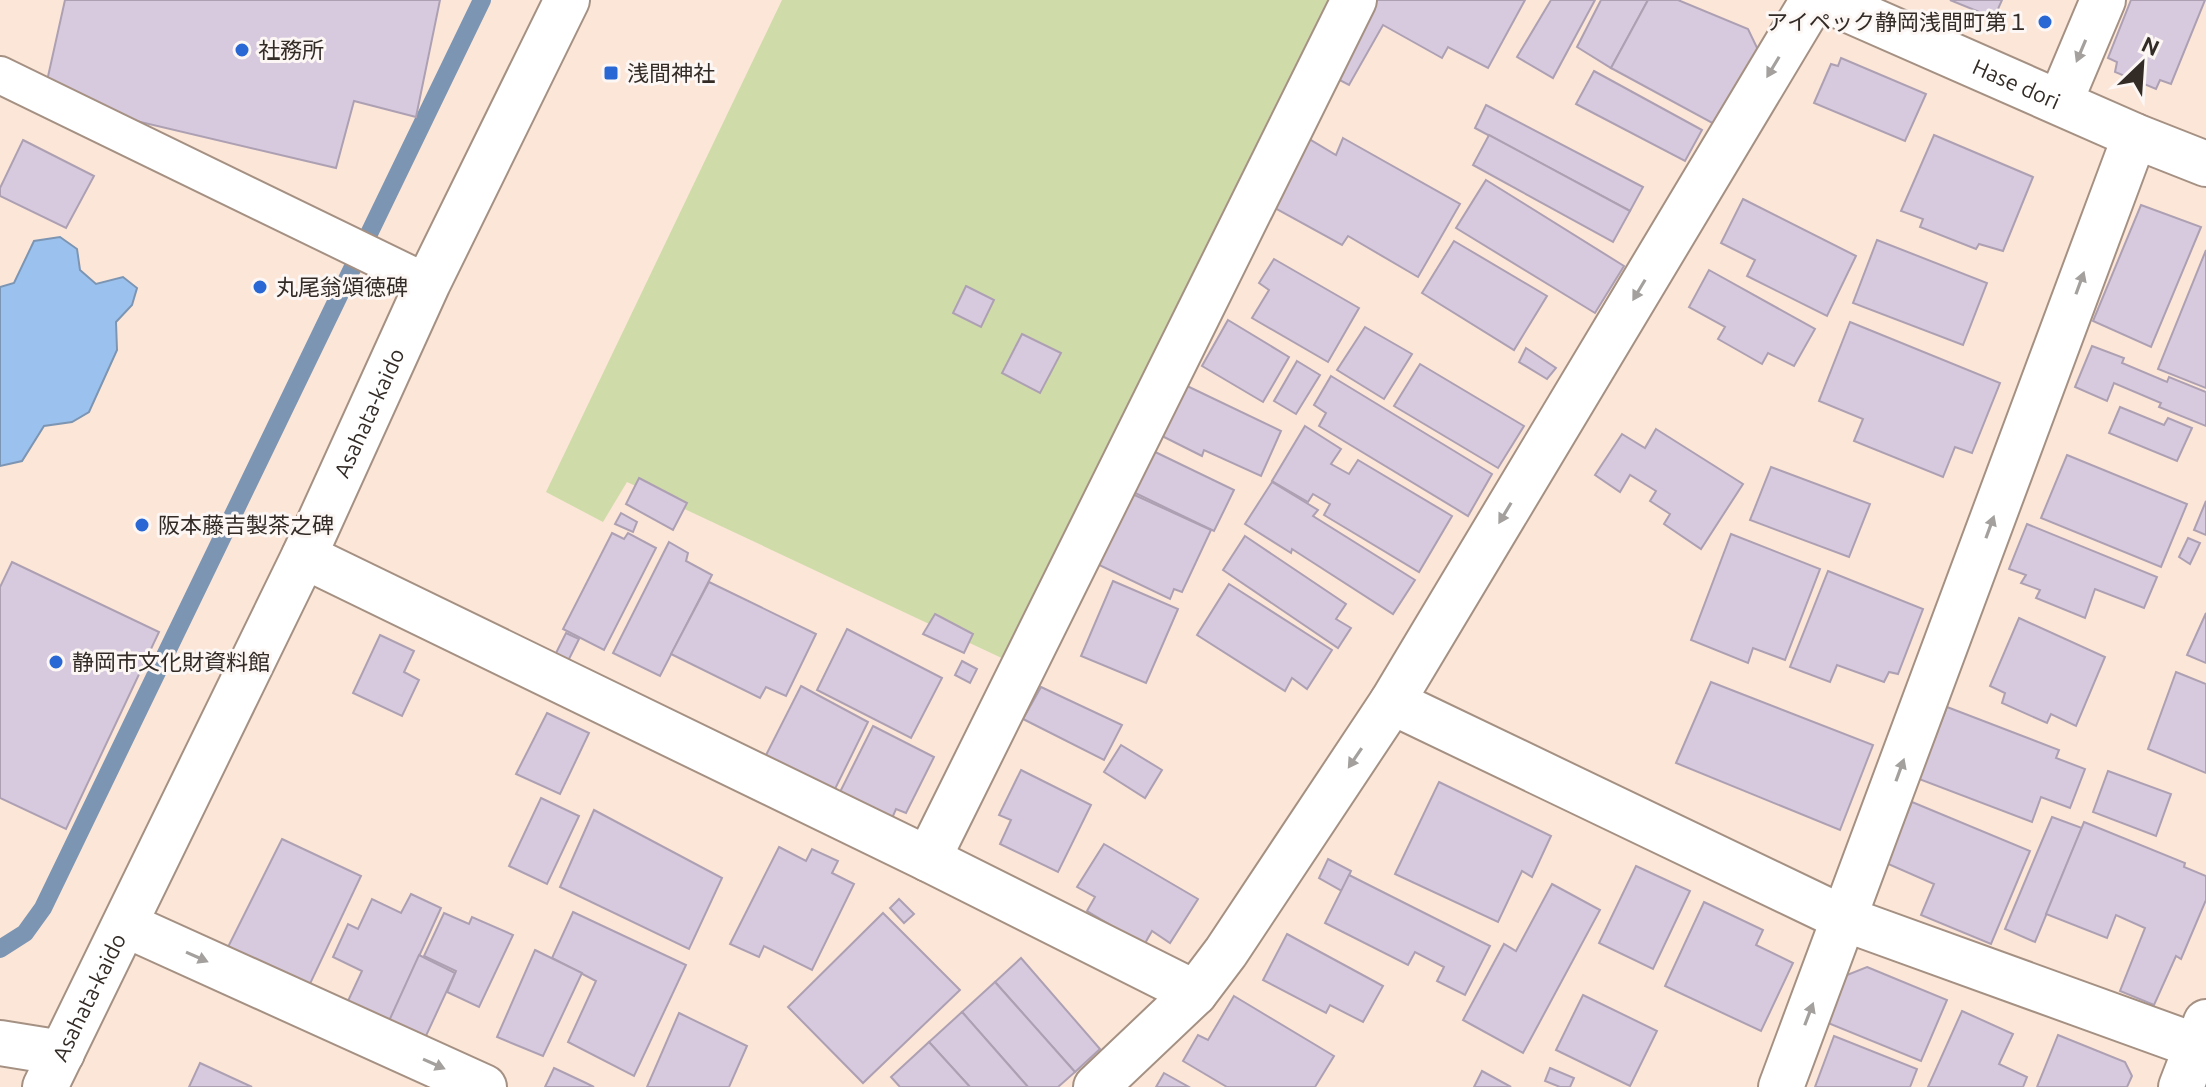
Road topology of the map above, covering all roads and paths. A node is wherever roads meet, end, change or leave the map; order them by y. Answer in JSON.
{"nodes":[{"id":1,"x":567,"y":0,"type":"edge"},
{"id":2,"x":1354,"y":0,"type":"edge"},
{"id":3,"x":1813,"y":0,"type":"edge"},
{"id":4,"x":1826,"y":0,"type":"edge"},
{"id":5,"x":2103,"y":0,"type":"edge"},
{"id":6,"x":0,"y":75,"type":"edge"},
{"id":7,"x":2060,"y":102,"type":"junction"},
{"id":8,"x":2135,"y":136,"type":"junction"},
{"id":9,"x":2206,"y":164,"type":"edge"},
{"id":10,"x":428,"y":283,"type":"junction"},
{"id":11,"x":304,"y":556,"type":"junction"},
{"id":12,"x":1392,"y":702,"type":"junction"},
{"id":13,"x":928,"y":859,"type":"junction"},
{"id":14,"x":1845,"y":919,"type":"junction"},
{"id":15,"x":126,"y":925,"type":"junction"},
{"id":16,"x":1195,"y":993,"type":"junction"},
{"id":17,"x":2201,"y":1034,"type":"edge"},
{"id":18,"x":0,"y":1043,"type":"edge"},
{"id":19,"x":54,"y":1070,"type":"edge"},
{"id":20,"x":484,"y":1087,"type":"edge"},
{"id":21,"x":1096,"y":1087,"type":"edge"},
{"id":22,"x":1781,"y":1087,"type":"edge"},
{"id":23,"x":2181,"y":1087,"type":"edge"}],
"edges":[{"from":1,"to":10,"type":"street","name":"Asahata-kaido"},
{"from":2,"to":13,"type":"street"},
{"from":3,"to":12,"type":"street","one_way":true},
{"from":4,"to":7,"type":"street","name":"Hase dori"},
{"from":5,"to":7,"type":"street","one_way":true},
{"from":6,"to":10,"type":"lane"},
{"from":7,"to":8,"type":"street","name":"Hase dori"},
{"from":8,"to":9,"type":"street","name":"Hase dori"},
{"from":14,"to":8,"type":"street","one_way":true},
{"from":10,"to":11,"type":"street","name":"Asahata-kaido"},
{"from":11,"to":13,"type":"street"},
{"from":11,"to":15,"type":"street","name":"Asahata-kaido"},
{"from":12,"to":14,"type":"street"},
{"from":12,"to":16,"type":"street","one_way":true},
{"from":13,"to":16,"type":"street"},
{"from":14,"to":17,"type":"street"},
{"from":22,"to":14,"type":"street","one_way":true},
{"from":15,"to":19,"type":"street","name":"Asahata-kaido"},
{"from":15,"to":20,"type":"street","one_way":true},
{"from":16,"to":21,"type":"street"},
{"from":17,"to":23,"type":"street"},
{"from":18,"to":19,"type":"street"}]}
